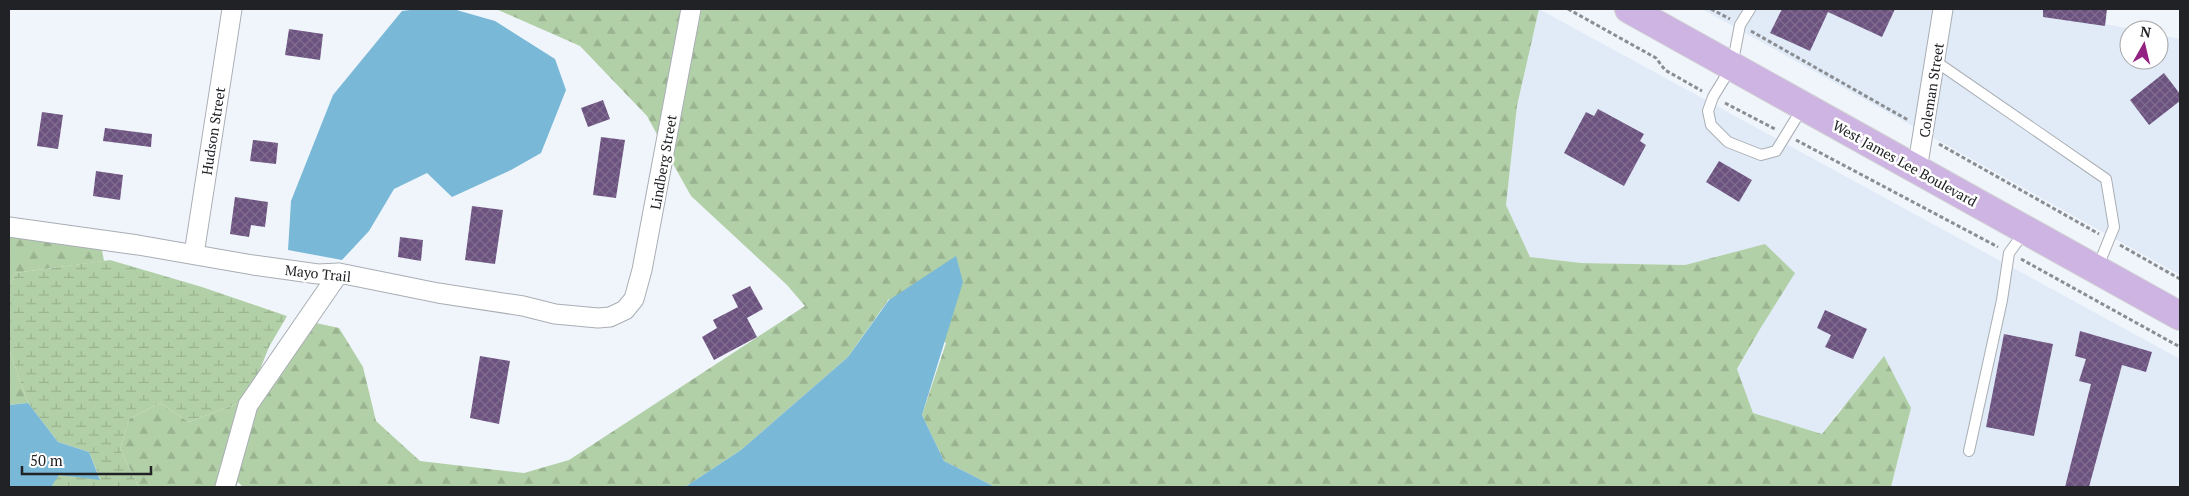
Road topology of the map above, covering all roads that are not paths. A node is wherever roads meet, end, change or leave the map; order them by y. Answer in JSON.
{"nodes":[{"id":1,"x":232,"y":9,"type":"edge"},
{"id":2,"x":691,"y":9,"type":"edge"},
{"id":3,"x":1629,"y":9,"type":"edge"},
{"id":4,"x":1943,"y":9,"type":"edge"},
{"id":5,"x":1747,"y":10,"type":"edge"},
{"id":6,"x":1935,"y":61,"type":"junction"},
{"id":7,"x":1732,"y":66,"type":"junction"},
{"id":8,"x":1803,"y":106,"type":"junction"},
{"id":9,"x":1918,"y":170,"type":"junction"},
{"id":10,"x":9,"y":227,"type":"edge"},
{"id":11,"x":2025,"y":230,"type":"junction"},
{"id":12,"x":194,"y":254,"type":"junction"},
{"id":13,"x":2096,"y":269,"type":"junction"},
{"id":14,"x":339,"y":274,"type":"junction"},
{"id":15,"x":625,"y":310,"type":"joint"},
{"id":16,"x":2180,"y":316,"type":"edge"},
{"id":17,"x":1969,"y":451,"type":"dead end"},
{"id":18,"x":224,"y":487,"type":"edge"}],
"edges":[{"from":1,"to":12,"type":"street","name":"Hudson Street"},
{"from":2,"to":15,"type":"street","name":"Lindberg Street"},
{"from":3,"to":7,"type":"main road","name":"West James Lee Boulevard"},
{"from":4,"to":6,"type":"street","name":"Coleman Street"},
{"from":5,"to":7,"type":"lane"},
{"from":6,"to":9,"type":"street","name":"Coleman Street"},
{"from":6,"to":13,"type":"lane"},
{"from":7,"to":8,"type":"main road","name":"West James Lee Boulevard"},
{"from":7,"to":8,"type":"lane"},
{"from":8,"to":9,"type":"main road","name":"West James Lee Boulevard"},
{"from":9,"to":11,"type":"main road","name":"West James Lee Boulevard"},
{"from":10,"to":12,"type":"street","name":"Mayo Trail"},
{"from":11,"to":13,"type":"main road","name":"West James Lee Boulevard"},
{"from":11,"to":17,"type":"lane"},
{"from":12,"to":14,"type":"street","name":"Mayo Trail"},
{"from":13,"to":16,"type":"main road","name":"West James Lee Boulevard"},
{"from":14,"to":15,"type":"street","name":"Mayo Trail"},
{"from":14,"to":18,"type":"street"}]}
